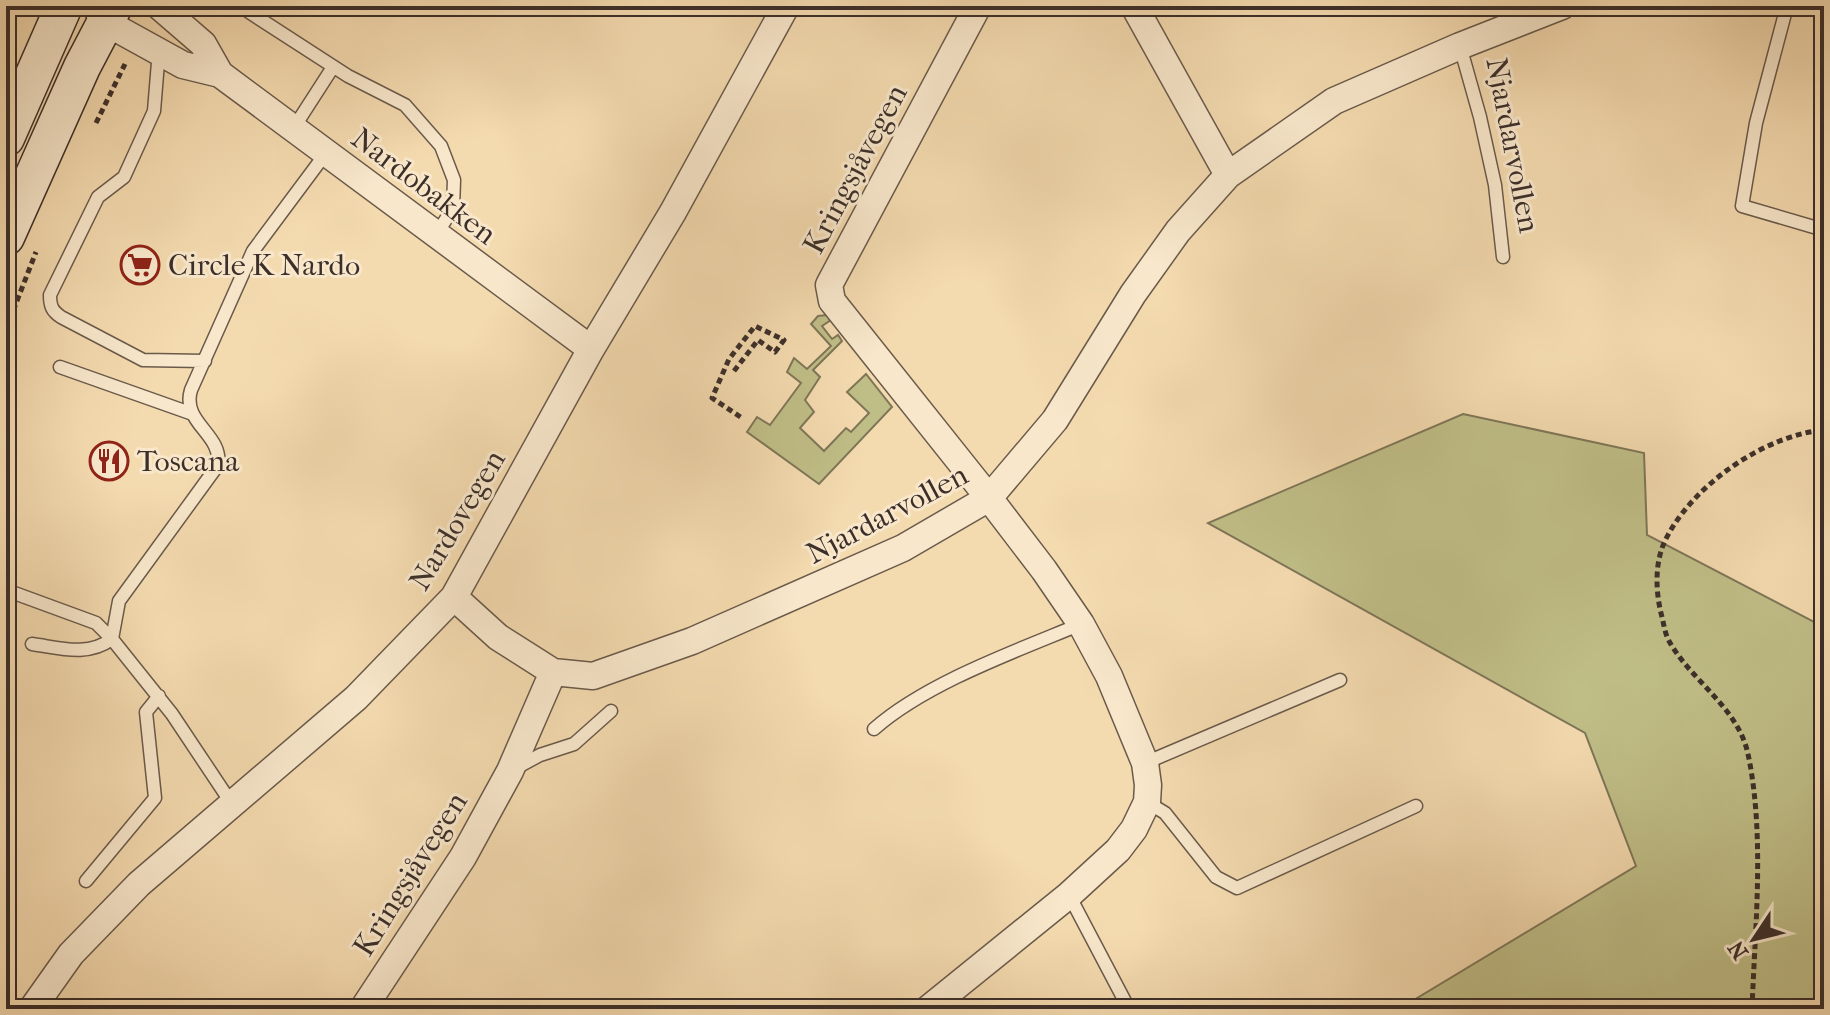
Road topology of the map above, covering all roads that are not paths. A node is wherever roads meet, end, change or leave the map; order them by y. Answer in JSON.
{"nodes":[{"id":1,"x":64,"y":6,"type":"edge"},
{"id":2,"x":159,"y":6,"type":"edge"},
{"id":3,"x":243,"y":6,"type":"edge"},
{"id":4,"x":786,"y":6,"type":"edge"},
{"id":5,"x":978,"y":6,"type":"edge"},
{"id":6,"x":1134,"y":6,"type":"edge"},
{"id":7,"x":1562,"y":6,"type":"edge"},
{"id":8,"x":1787,"y":6,"type":"edge"},
{"id":9,"x":104,"y":11,"type":"edge"},
{"id":10,"x":1460,"y":46,"type":"junction"},
{"id":11,"x":159,"y":50,"type":"junction"},
{"id":12,"x":333,"y":67,"type":"junction"},
{"id":13,"x":220,"y":74,"type":"junction"},
{"id":14,"x":293,"y":129,"type":"junction"},
{"id":15,"x":6,"y":138,"type":"edge"},
{"id":16,"x":326,"y":153,"type":"junction"},
{"id":17,"x":1228,"y":175,"type":"junction"},
{"id":18,"x":1824,"y":230,"type":"edge"},
{"id":19,"x":436,"y":235,"type":"junction"},
{"id":20,"x":6,"y":237,"type":"edge"},
{"id":21,"x":1503,"y":257,"type":"dead end"},
{"id":22,"x":591,"y":349,"type":"junction"},
{"id":23,"x":205,"y":361,"type":"junction"},
{"id":24,"x":60,"y":367,"type":"dead end"},
{"id":25,"x":190,"y":413,"type":"junction"},
{"id":26,"x":989,"y":498,"type":"junction"},
{"id":27,"x":6,"y":590,"type":"edge"},
{"id":28,"x":454,"y":597,"type":"junction"},
{"id":29,"x":1081,"y":624,"type":"junction"},
{"id":30,"x":112,"y":639,"type":"junction"},
{"id":31,"x":32,"y":644,"type":"dead end"},
{"id":32,"x":553,"y":672,"type":"junction"},
{"id":33,"x":1340,"y":680,"type":"dead end"},
{"id":34,"x":159,"y":696,"type":"junction"},
{"id":35,"x":611,"y":711,"type":"dead end"},
{"id":36,"x":874,"y":729,"type":"dead end"},
{"id":37,"x":1145,"y":763,"type":"junction"},
{"id":38,"x":510,"y":771,"type":"junction"},
{"id":39,"x":1147,"y":802,"type":"junction"},
{"id":40,"x":232,"y":804,"type":"junction"},
{"id":41,"x":1416,"y":806,"type":"dead end"},
{"id":42,"x":86,"y":881,"type":"dead end"},
{"id":43,"x":1069,"y":895,"type":"junction"},
{"id":44,"x":32,"y":1009,"type":"edge"},
{"id":45,"x":363,"y":1009,"type":"edge"},
{"id":46,"x":928,"y":1009,"type":"edge"},
{"id":47,"x":1129,"y":1009,"type":"edge"}],
"edges":[{"from":1,"to":15,"type":"main road"},
{"from":2,"to":13,"type":"street","name":"Nardobakken"},
{"from":3,"to":12,"type":"lane"},
{"from":4,"to":22,"type":"street","name":"Nardovegen"},
{"from":5,"to":26,"type":"street","name":"Kringsjåvegen"},
{"from":6,"to":17,"type":"street"},
{"from":7,"to":10,"type":"street","name":"Njardarvollen"},
{"from":8,"to":18,"type":"lane"},
{"from":9,"to":11,"type":"street","name":"Nardobakken"},
{"from":9,"to":20,"type":"main road"},
{"from":10,"to":17,"type":"street","name":"Njardarvollen"},
{"from":10,"to":21,"type":"lane","name":"Njardarvollen"},
{"from":11,"to":13,"type":"street","name":"Nardobakken"},
{"from":11,"to":23,"type":"lane"},
{"from":12,"to":14,"type":"lane"},
{"from":12,"to":19,"type":"lane"},
{"from":13,"to":14,"type":"street","name":"Nardobakken"},
{"from":14,"to":16,"type":"street","name":"Nardobakken"},
{"from":16,"to":19,"type":"street","name":"Nardobakken"},
{"from":16,"to":23,"type":"lane"},
{"from":17,"to":26,"type":"street","name":"Njardarvollen"},
{"from":19,"to":22,"type":"street","name":"Nardobakken"},
{"from":22,"to":28,"type":"street","name":"Nardovegen"},
{"from":23,"to":25,"type":"lane"},
{"from":24,"to":25,"type":"lane"},
{"from":25,"to":30,"type":"lane"},
{"from":26,"to":29,"type":"street","name":"Kringsjåvegen"},
{"from":26,"to":32,"type":"street","name":"Njardarvollen"},
{"from":27,"to":30,"type":"lane"},
{"from":28,"to":32,"type":"street","name":"Njardarvollen"},
{"from":28,"to":40,"type":"street","name":"Nardovegen"},
{"from":29,"to":36,"type":"lane"},
{"from":29,"to":37,"type":"street","name":"Kringsjåvegen"},
{"from":30,"to":31,"type":"lane"},
{"from":30,"to":34,"type":"lane"},
{"from":32,"to":38,"type":"street","name":"Kringsjåvegen"},
{"from":33,"to":37,"type":"lane"},
{"from":34,"to":40,"type":"lane"},
{"from":34,"to":42,"type":"lane"},
{"from":35,"to":38,"type":"lane"},
{"from":37,"to":39,"type":"street","name":"Kringsjåvegen"},
{"from":38,"to":45,"type":"street","name":"Kringsjåvegen"},
{"from":39,"to":41,"type":"lane"},
{"from":39,"to":43,"type":"street"},
{"from":40,"to":44,"type":"street","name":"Nardovegen"},
{"from":43,"to":46,"type":"street"},
{"from":43,"to":47,"type":"lane"}]}
